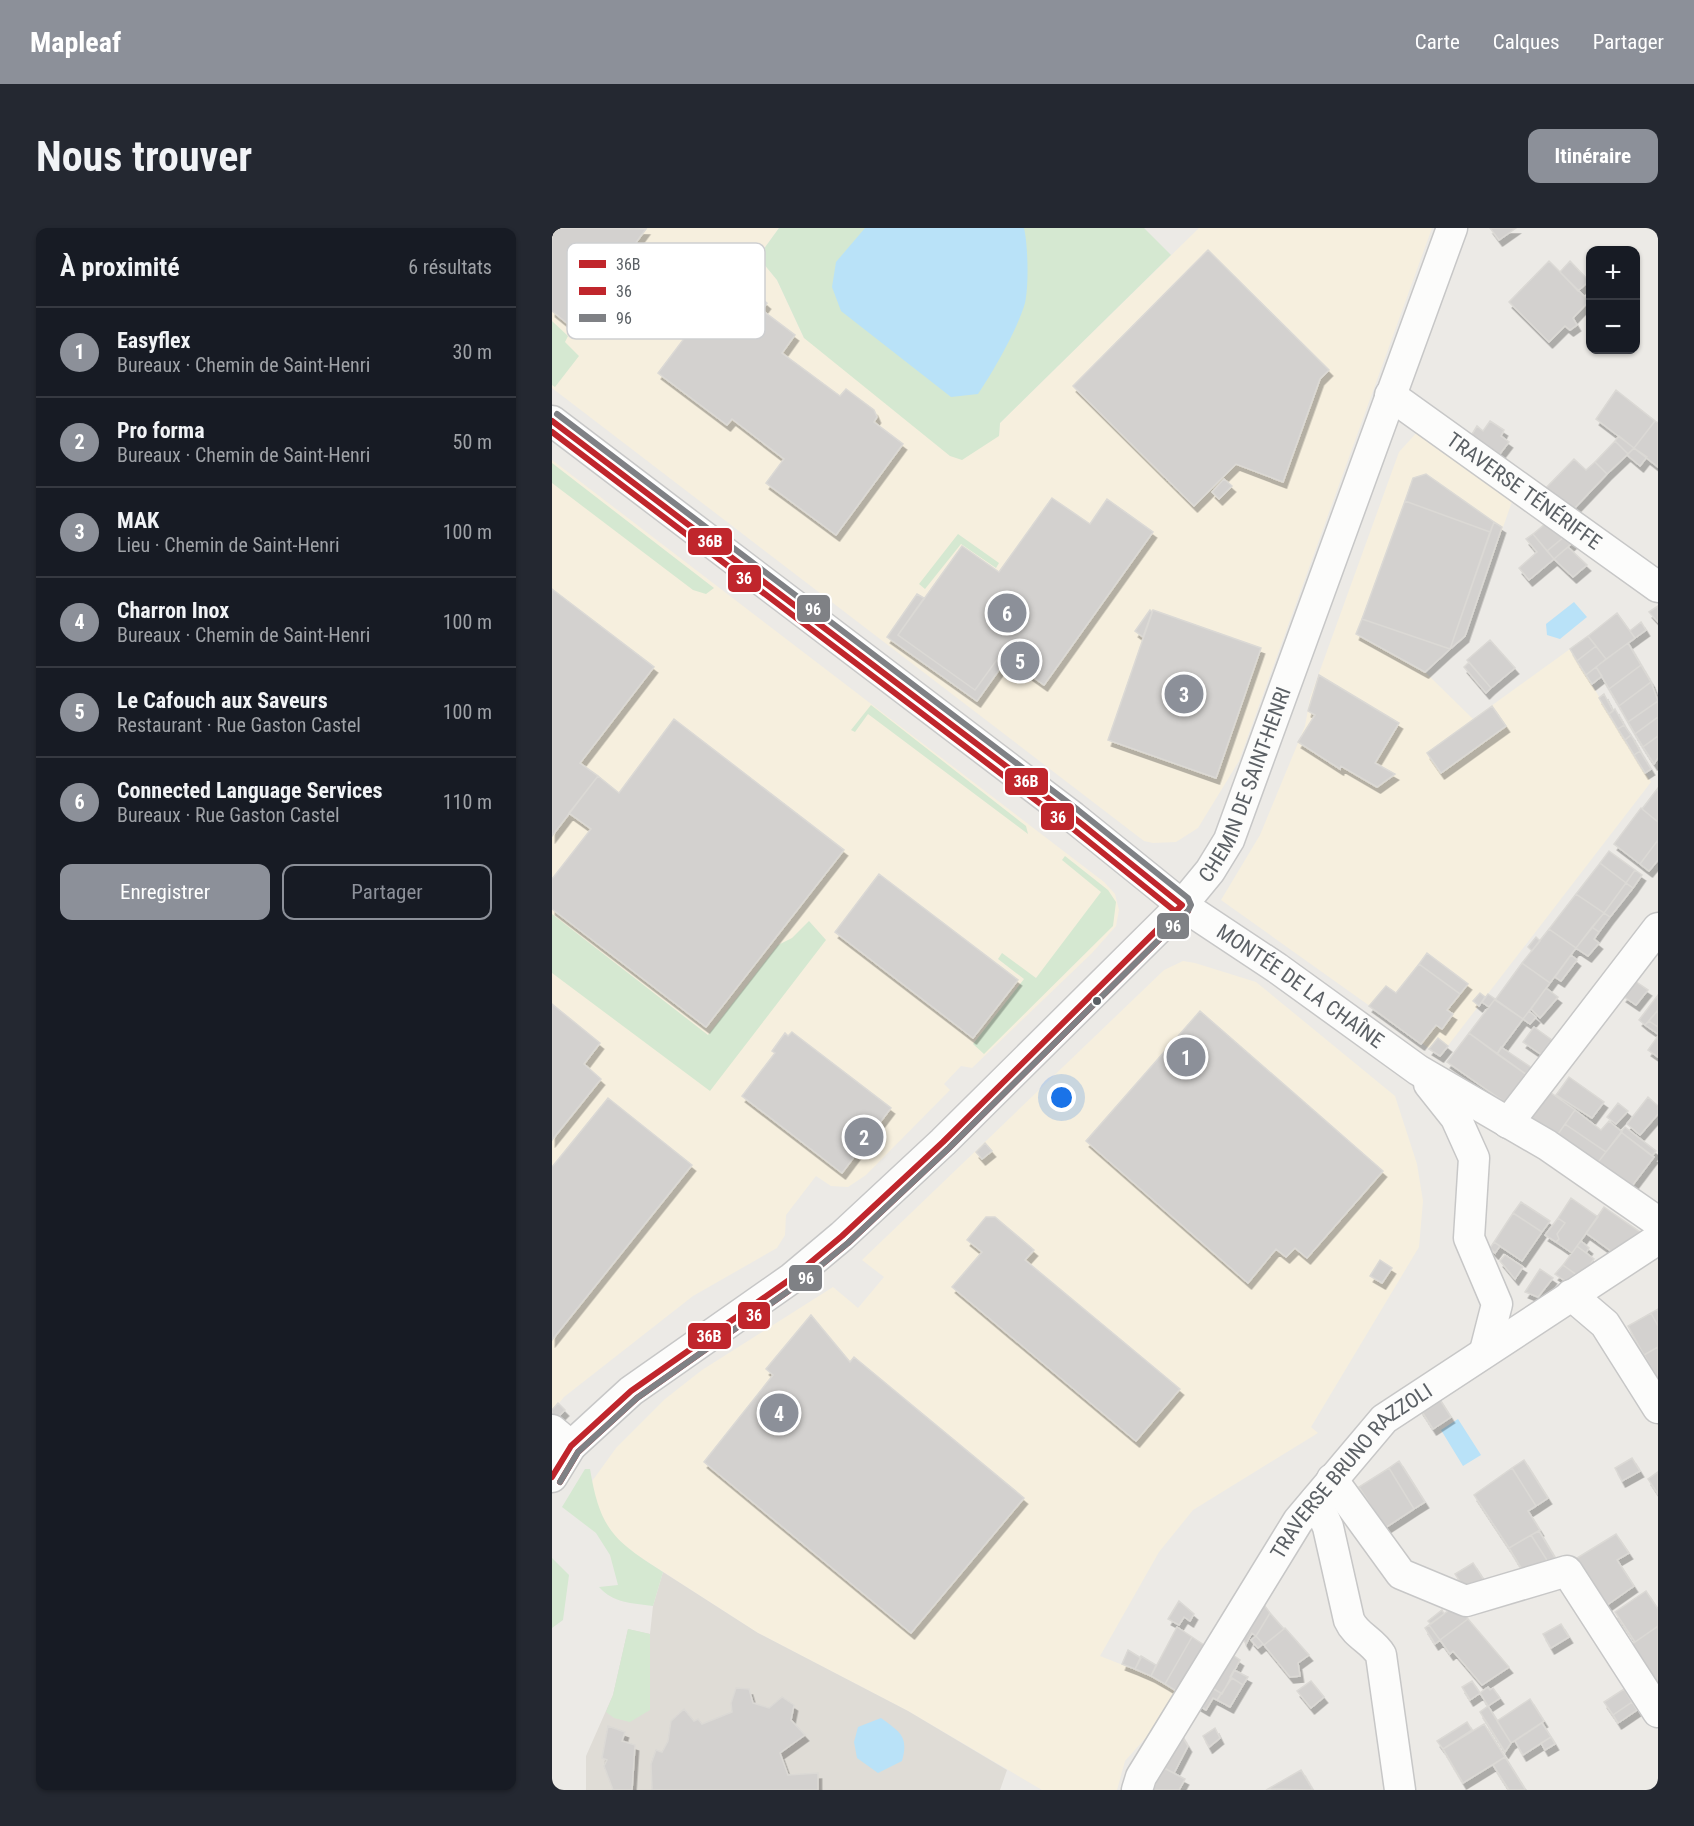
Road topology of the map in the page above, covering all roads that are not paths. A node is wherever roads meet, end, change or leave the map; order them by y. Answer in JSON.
{"nodes":[{"id":1,"x":1452,"y":228,"type":"edge"},
{"id":2,"x":1390,"y":395,"type":"junction"},
{"id":3,"x":552,"y":421,"type":"edge"},
{"id":4,"x":1658,"y":587,"type":"edge"},
{"id":5,"x":1182,"y":905,"type":"junction"},
{"id":6,"x":1658,"y":928,"type":"edge"},
{"id":7,"x":1418,"y":1070,"type":"junction"},
{"id":8,"x":1508,"y":1123,"type":"junction"},
{"id":9,"x":1658,"y":1222,"type":"edge"},
{"id":10,"x":1658,"y":1239,"type":"edge"},
{"id":11,"x":1571,"y":1295,"type":"junction"},
{"id":12,"x":1485,"y":1351,"type":"junction"},
{"id":13,"x":1658,"y":1408,"type":"edge"},
{"id":14,"x":562,"y":1438,"type":"edge"},
{"id":15,"x":552,"y":1477,"type":"edge"},
{"id":16,"x":1324,"y":1490,"type":"junction"},
{"id":17,"x":1658,"y":1712,"type":"edge"},
{"id":18,"x":1137,"y":1790,"type":"edge"},
{"id":19,"x":1400,"y":1790,"type":"edge"}],
"edges":[{"from":1,"to":2,"type":"street","name":"CHEMIN DE SAINT-HENRI"},
{"from":2,"to":4,"type":"street","name":"TRAVERSE TÉNÉRIFFE"},
{"from":2,"to":5,"type":"street","name":"CHEMIN DE SAINT-HENRI"},
{"from":3,"to":5,"type":"street","name":"MONTÉE DE LA CHAÎNE"},
{"from":5,"to":7,"type":"street","name":"MONTÉE DE LA CHAÎNE"},
{"from":5,"to":14,"type":"street","name":"CHEMIN DE SAINT-HENRI"},
{"from":6,"to":8,"type":"street"},
{"from":7,"to":8,"type":"street","name":"MONTÉE DE LA CHAÎNE"},
{"from":7,"to":12,"type":"street","name":"MONTÉE DE LA CHAÎNE"},
{"from":8,"to":9,"type":"street","name":"MONTÉE DE LA CHAÎNE"},
{"from":10,"to":11,"type":"street","name":"TRAVERSE BRUNO RAZZOLI"},
{"from":11,"to":12,"type":"street","name":"TRAVERSE BRUNO RAZZOLI"},
{"from":11,"to":13,"type":"street"},
{"from":12,"to":16,"type":"street","name":"TRAVERSE BRUNO RAZZOLI"},
{"from":14,"to":15,"type":"street","name":"CHEMIN DE SAINT-HENRI"},
{"from":16,"to":17,"type":"street"},
{"from":16,"to":18,"type":"street","name":"TRAVERSE BRUNO RAZZOLI"},
{"from":16,"to":19,"type":"street"}]}
